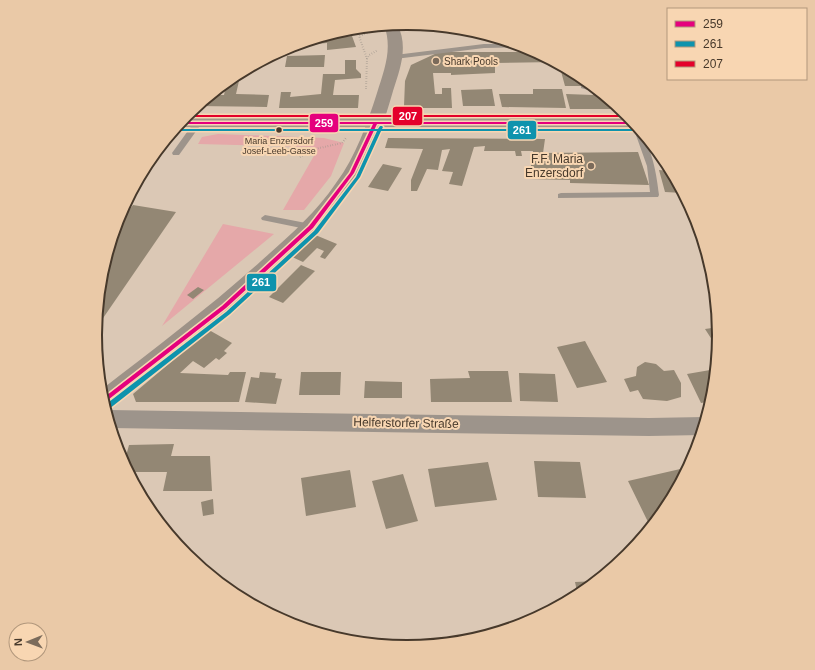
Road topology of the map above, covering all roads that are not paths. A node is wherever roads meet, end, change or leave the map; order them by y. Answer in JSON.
{"nodes":[{"id":1,"x":395,"y":31,"type":"edge"},
{"id":2,"x":506,"y":46,"type":"edge"},
{"id":3,"x":396,"y":57,"type":"junction"},
{"id":4,"x":188,"y":123,"type":"edge"},
{"id":5,"x":198,"y":123,"type":"junction"},
{"id":6,"x":374,"y":124,"type":"junction"},
{"id":7,"x":628,"y":124,"type":"edge"},
{"id":8,"x":641,"y":139,"type":"edge"},
{"id":9,"x":176,"y":153,"type":"dead end"},
{"id":10,"x":561,"y":196,"type":"dead end"},
{"id":11,"x":264,"y":218,"type":"dead end"},
{"id":12,"x":311,"y":227,"type":"junction"},
{"id":13,"x":108,"y":397,"type":"edge"},
{"id":14,"x":115,"y":419,"type":"edge"},
{"id":15,"x":698,"y":426,"type":"edge"}],
"edges":[{"from":1,"to":3,"type":"street"},
{"from":2,"to":3,"type":"lane"},
{"from":3,"to":6,"type":"street"},
{"from":4,"to":5,"type":"main road"},
{"from":5,"to":6,"type":"main road"},
{"from":5,"to":9,"type":"lane"},
{"from":6,"to":7,"type":"main road"},
{"from":6,"to":12,"type":"street"},
{"from":8,"to":10,"type":"lane"},
{"from":11,"to":12,"type":"lane"},
{"from":12,"to":13,"type":"street"},
{"from":14,"to":15,"type":"street","name":"Helferstorfer Straße"}]}
